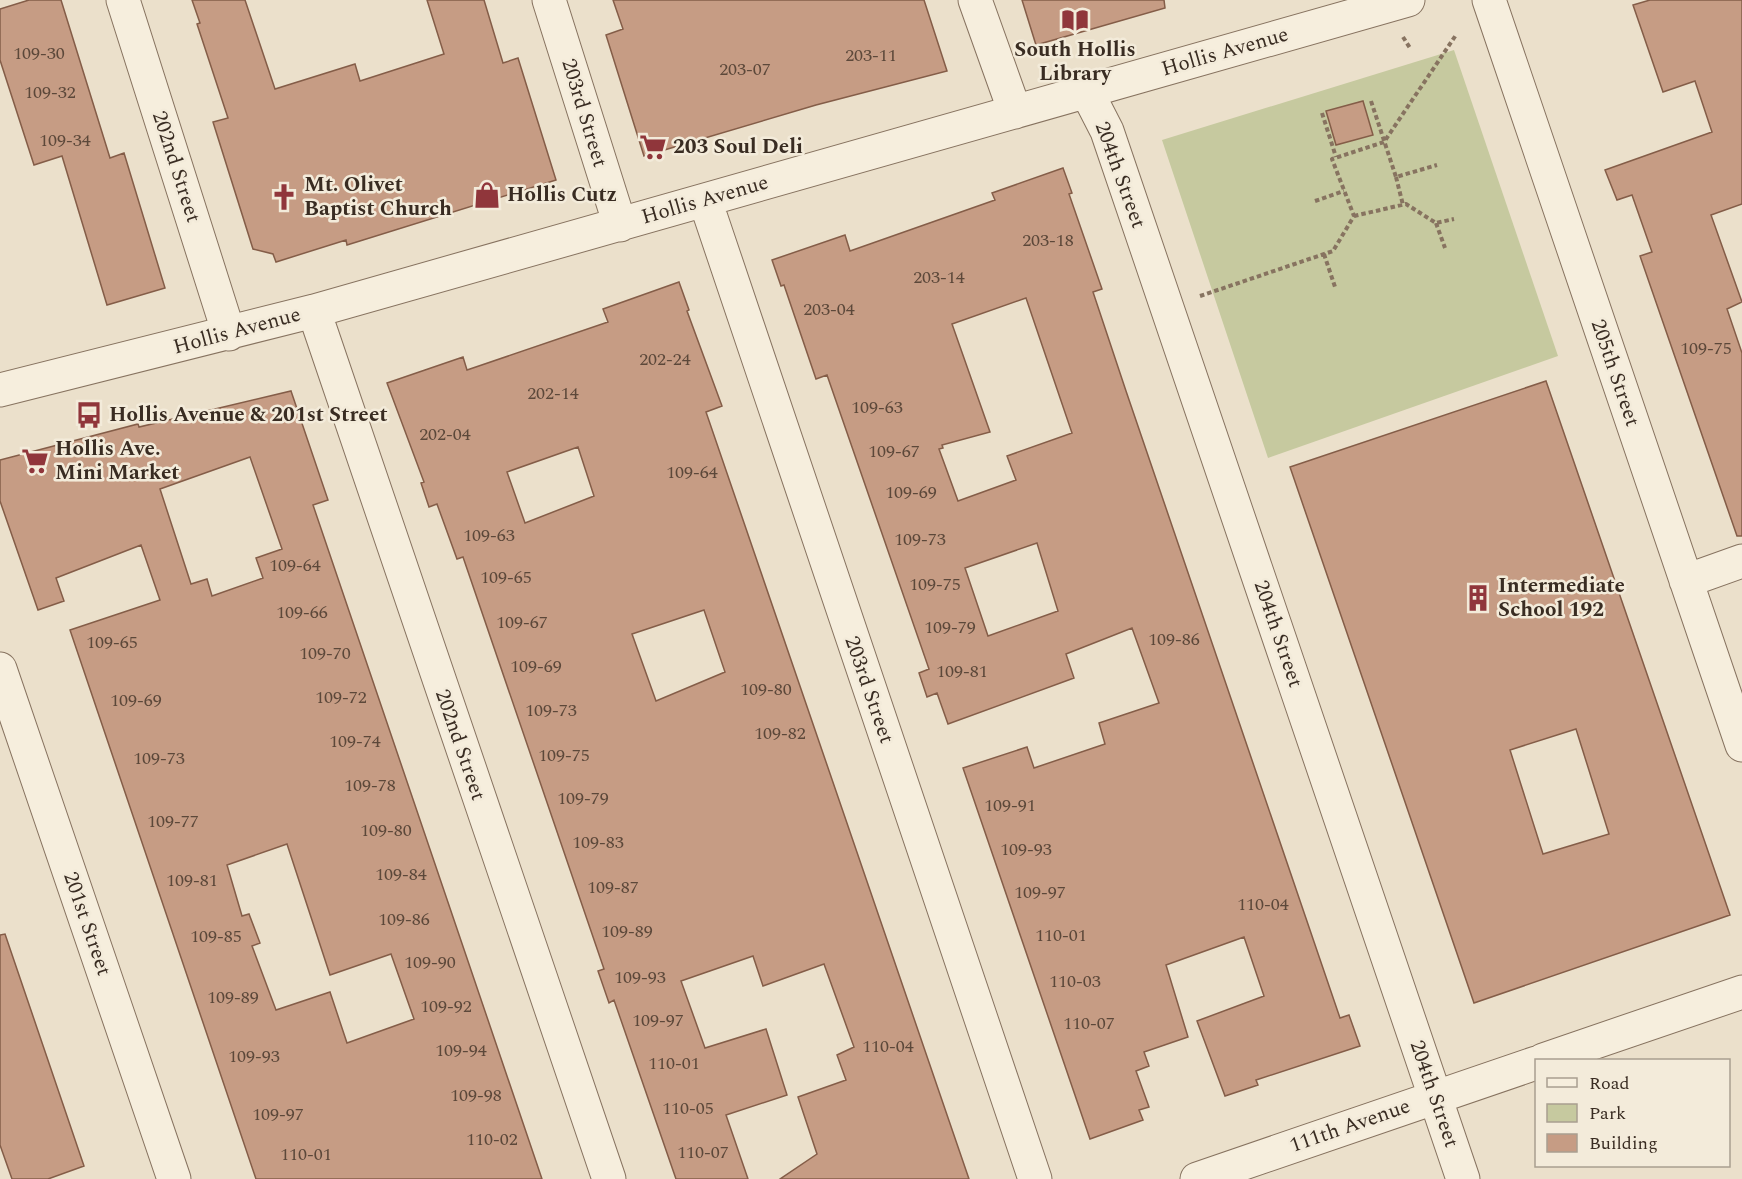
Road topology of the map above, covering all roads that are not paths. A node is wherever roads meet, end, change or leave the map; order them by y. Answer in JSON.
{"nodes":[{"id":1,"x":123,"y":0,"type":"edge"},
{"id":2,"x":549,"y":0,"type":"edge"},
{"id":3,"x":975,"y":0,"type":"edge"},
{"id":4,"x":1408,"y":0,"type":"edge"},
{"id":5,"x":1489,"y":0,"type":"edge"},
{"id":6,"x":1087,"y":92,"type":"junction"},
{"id":7,"x":1014,"y":112,"type":"junction"},
{"id":8,"x":705,"y":200,"type":"junction"},
{"id":9,"x":620,"y":225,"type":"junction"},
{"id":10,"x":314,"y":311,"type":"junction"},
{"id":11,"x":229,"y":334,"type":"junction"},
{"id":12,"x":0,"y":390,"type":"edge"},
{"id":13,"x":1742,"y":561,"type":"edge"},
{"id":14,"x":1686,"y":581,"type":"junction"},
{"id":15,"x":0,"y":669,"type":"edge"},
{"id":16,"x":1742,"y":745,"type":"edge"},
{"id":17,"x":1742,"y":992,"type":"edge"},
{"id":18,"x":1546,"y":1059,"type":"edge"},
{"id":19,"x":1535,"y":1063,"type":"edge"},
{"id":20,"x":1435,"y":1097,"type":"junction"},
{"id":21,"x":174,"y":1179,"type":"edge"},
{"id":22,"x":609,"y":1179,"type":"edge"},
{"id":23,"x":1035,"y":1179,"type":"edge"},
{"id":24,"x":1197,"y":1179,"type":"edge"},
{"id":25,"x":1463,"y":1179,"type":"edge"}],
"edges":[{"from":1,"to":11,"type":"street","name":"202nd Street"},
{"from":2,"to":9,"type":"street","name":"203rd Street"},
{"from":3,"to":7,"type":"street"},
{"from":4,"to":6,"type":"street","name":"Hollis Avenue"},
{"from":5,"to":14,"type":"street","name":"205th Street"},
{"from":6,"to":7,"type":"street","name":"Hollis Avenue"},
{"from":6,"to":20,"type":"street","name":"204th Street"},
{"from":7,"to":8,"type":"street","name":"Hollis Avenue"},
{"from":8,"to":9,"type":"street","name":"Hollis Avenue"},
{"from":8,"to":23,"type":"street","name":"203rd Street"},
{"from":9,"to":10,"type":"street","name":"Hollis Avenue"},
{"from":10,"to":11,"type":"street","name":"Hollis Avenue"},
{"from":10,"to":22,"type":"street","name":"202nd Street"},
{"from":11,"to":12,"type":"street","name":"Hollis Avenue"},
{"from":13,"to":14,"type":"street"},
{"from":14,"to":16,"type":"street","name":"205th Street"},
{"from":15,"to":21,"type":"street","name":"201st Street"},
{"from":17,"to":18,"type":"street"},
{"from":19,"to":20,"type":"street","name":"111th Avenue"},
{"from":20,"to":24,"type":"street","name":"111th Avenue"},
{"from":20,"to":25,"type":"street","name":"204th Street"}]}
